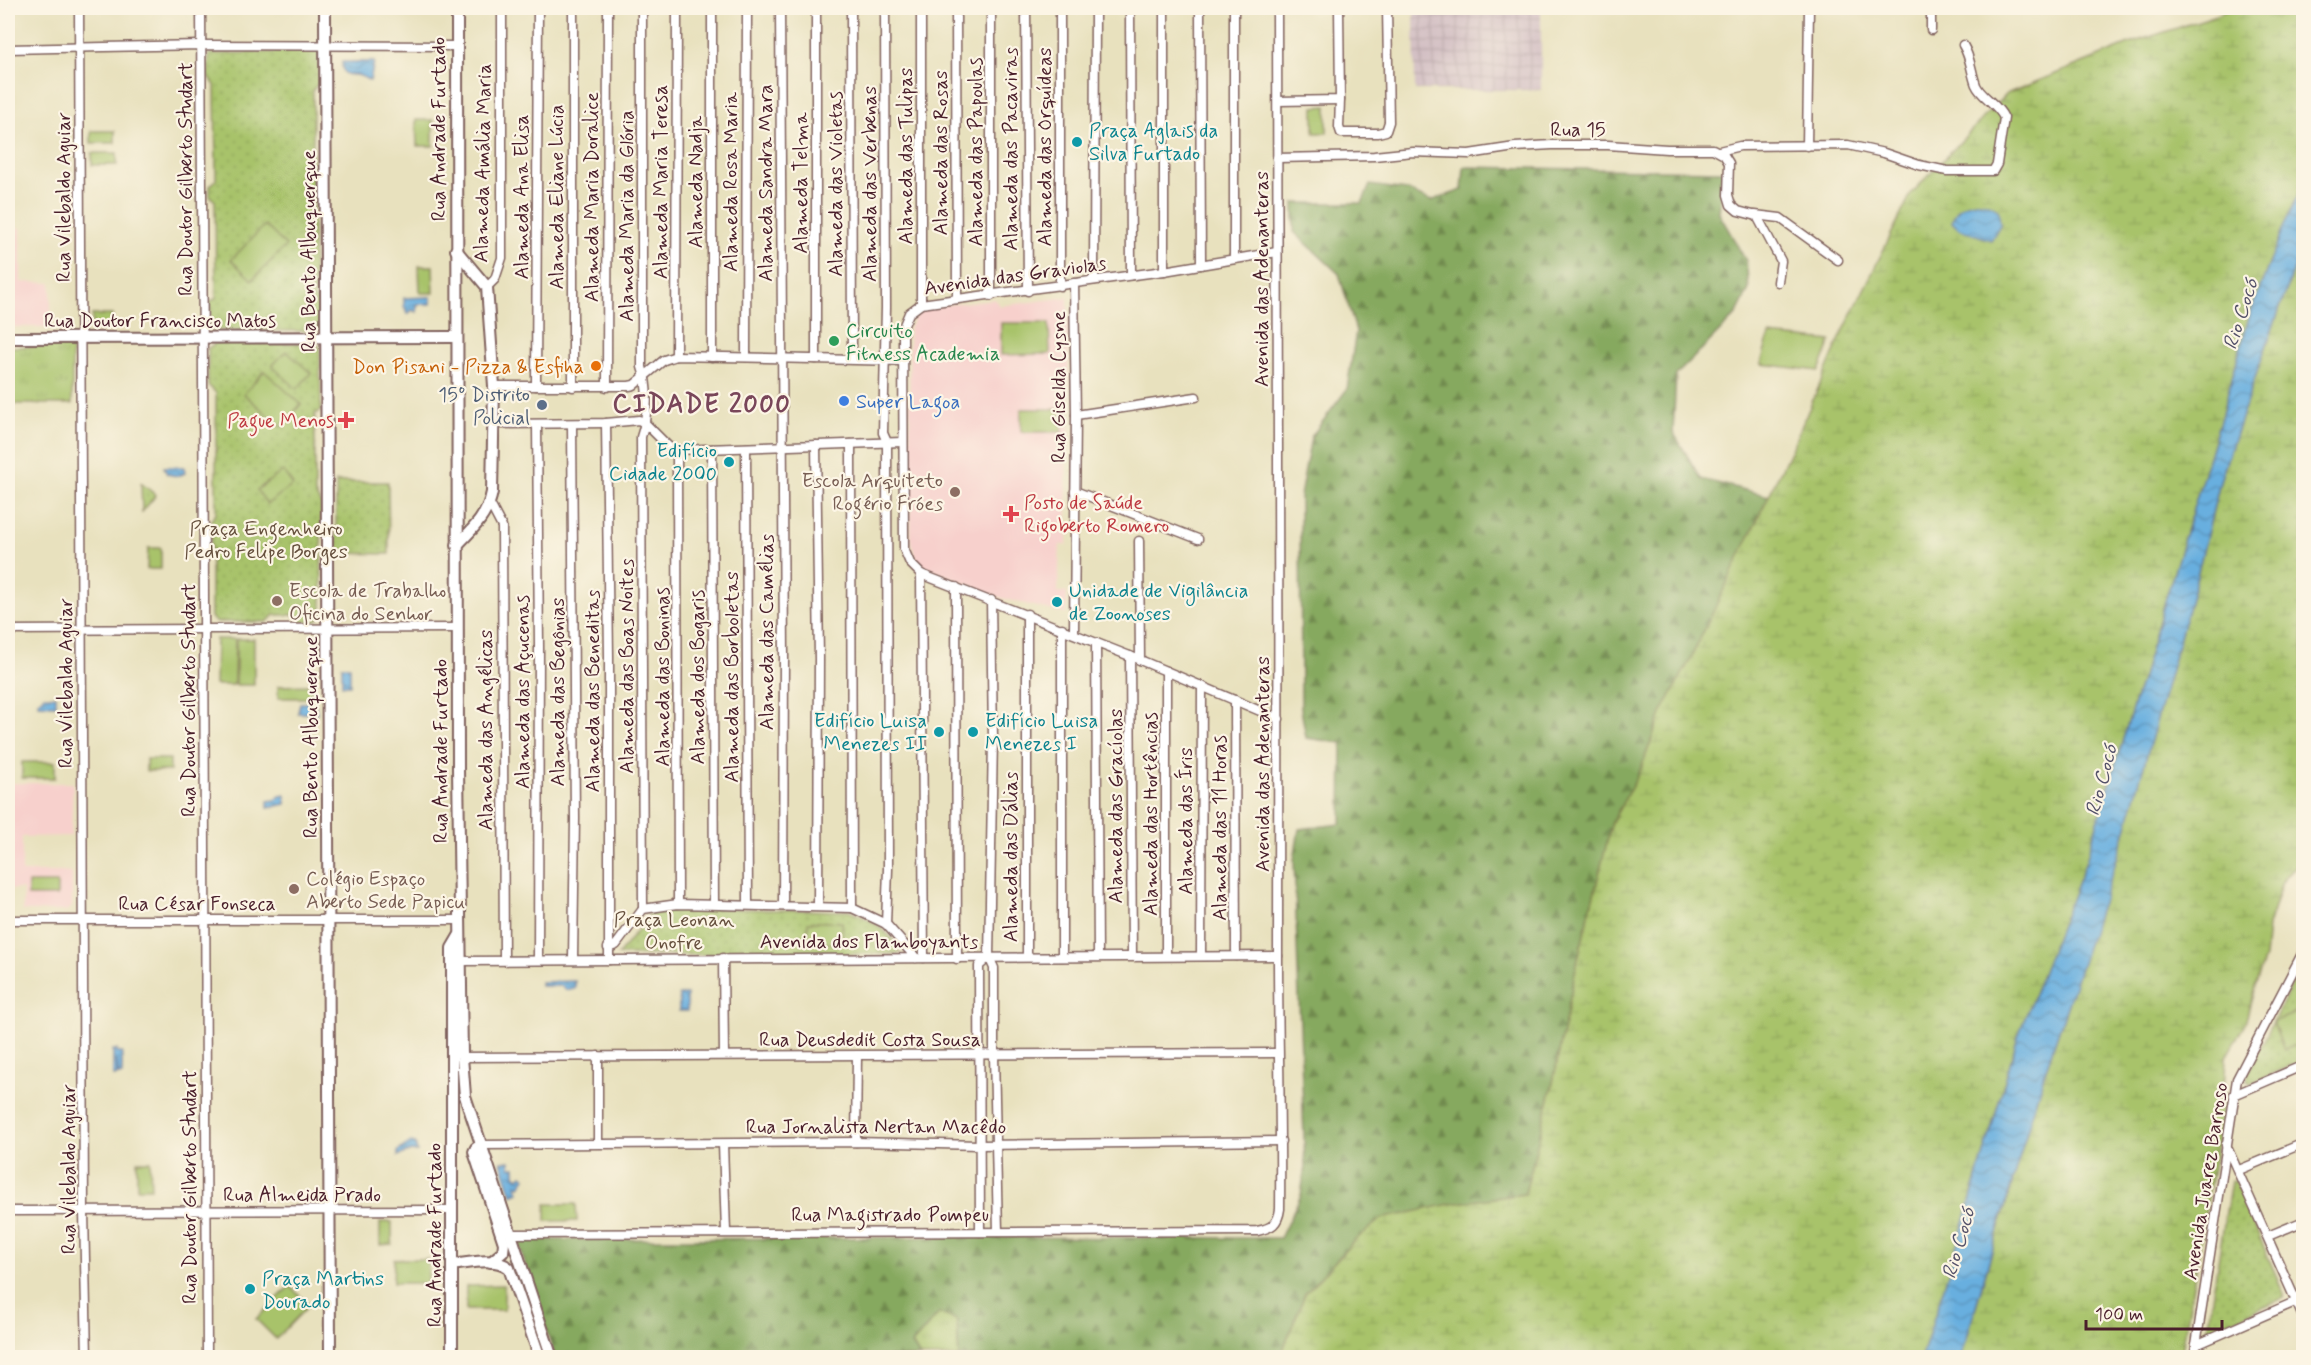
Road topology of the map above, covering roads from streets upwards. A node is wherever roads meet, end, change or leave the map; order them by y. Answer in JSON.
{"nodes":[{"id":1,"x":79,"y":8,"type":"edge"},
{"id":2,"x":201,"y":8,"type":"edge"},
{"id":3,"x":325,"y":8,"type":"edge"},
{"id":4,"x":457,"y":8,"type":"edge"},
{"id":5,"x":502,"y":8,"type":"edge"},
{"id":6,"x":538,"y":8,"type":"edge"},
{"id":7,"x":573,"y":8,"type":"edge"},
{"id":8,"x":608,"y":8,"type":"edge"},
{"id":9,"x":642,"y":8,"type":"edge"},
{"id":10,"x":677,"y":8,"type":"edge"},
{"id":11,"x":712,"y":8,"type":"edge"},
{"id":12,"x":747,"y":8,"type":"edge"},
{"id":13,"x":780,"y":8,"type":"edge"},
{"id":14,"x":816,"y":8,"type":"edge"},
{"id":15,"x":851,"y":8,"type":"edge"},
{"id":16,"x":885,"y":8,"type":"edge"},
{"id":17,"x":921,"y":8,"type":"edge"},
{"id":18,"x":956,"y":8,"type":"edge"},
{"id":19,"x":991,"y":8,"type":"edge"},
{"id":20,"x":1026,"y":8,"type":"edge"},
{"id":21,"x":1060,"y":8,"type":"edge"},
{"id":22,"x":1095,"y":8,"type":"edge"},
{"id":23,"x":1130,"y":8,"type":"edge"},
{"id":24,"x":1164,"y":8,"type":"edge"},
{"id":25,"x":1200,"y":8,"type":"edge"},
{"id":26,"x":1234,"y":8,"type":"edge"},
{"id":27,"x":1277,"y":8,"type":"edge"},
{"id":28,"x":1339,"y":8,"type":"edge"},
{"id":29,"x":1388,"y":8,"type":"edge"},
{"id":30,"x":1809,"y":8,"type":"edge"},
{"id":31,"x":1931,"y":8,"type":"edge"},
{"id":32,"x":1931,"y":30,"type":"dead end"},
{"id":33,"x":201,"y":45,"type":"junction"},
{"id":34,"x":326,"y":45,"type":"junction"},
{"id":35,"x":1963,"y":45,"type":"dead end"},
{"id":36,"x":456,"y":46,"type":"junction"},
{"id":37,"x":8,"y":49,"type":"edge"},
{"id":38,"x":79,"y":49,"type":"junction"},
{"id":39,"x":1278,"y":100,"type":"junction"},
{"id":40,"x":1340,"y":100,"type":"junction"},
{"id":41,"x":1808,"y":146,"type":"junction"},
{"id":42,"x":1719,"y":151,"type":"junction"},
{"id":43,"x":1277,"y":158,"type":"junction"},
{"id":44,"x":1755,"y":215,"type":"junction"},
{"id":45,"x":456,"y":250,"type":"junction"},
{"id":46,"x":1277,"y":252,"type":"junction"},
{"id":47,"x":1234,"y":259,"type":"junction"},
{"id":48,"x":1838,"y":260,"type":"dead end"},
{"id":49,"x":1201,"y":265,"type":"junction"},
{"id":50,"x":1164,"y":272,"type":"junction"},
{"id":51,"x":1131,"y":275,"type":"junction"},
{"id":52,"x":1094,"y":280,"type":"junction"},
{"id":53,"x":1778,"y":282,"type":"dead end"},
{"id":54,"x":1074,"y":284,"type":"junction"},
{"id":55,"x":1060,"y":286,"type":"junction"},
{"id":56,"x":488,"y":287,"type":"junction"},
{"id":57,"x":1028,"y":291,"type":"junction"},
{"id":58,"x":991,"y":296,"type":"junction"},
{"id":59,"x":957,"y":299,"type":"junction"},
{"id":60,"x":921,"y":304,"type":"junction"},
{"id":61,"x":456,"y":337,"type":"junction"},
{"id":62,"x":8,"y":338,"type":"edge"},
{"id":63,"x":80,"y":338,"type":"junction"},
{"id":64,"x":203,"y":338,"type":"junction"},
{"id":65,"x":326,"y":338,"type":"junction"},
{"id":66,"x":676,"y":356,"type":"junction"},
{"id":67,"x":711,"y":357,"type":"junction"},
{"id":68,"x":746,"y":357,"type":"junction"},
{"id":69,"x":782,"y":358,"type":"junction"},
{"id":70,"x":816,"y":359,"type":"junction"},
{"id":71,"x":852,"y":360,"type":"junction"},
{"id":72,"x":886,"y":360,"type":"junction"},
{"id":73,"x":901,"y":361,"type":"junction"},
{"id":74,"x":645,"y":376,"type":"junction"},
{"id":75,"x":494,"y":386,"type":"junction"},
{"id":76,"x":536,"y":386,"type":"junction"},
{"id":77,"x":573,"y":387,"type":"junction"},
{"id":78,"x":608,"y":387,"type":"junction"},
{"id":79,"x":1196,"y":397,"type":"dead end"},
{"id":80,"x":1076,"y":415,"type":"junction"},
{"id":81,"x":606,"y":423,"type":"junction"},
{"id":82,"x":494,"y":424,"type":"junction"},
{"id":83,"x":572,"y":424,"type":"junction"},
{"id":84,"x":645,"y":424,"type":"junction"},
{"id":85,"x":537,"y":425,"type":"junction"},
{"id":86,"x":887,"y":442,"type":"junction"},
{"id":87,"x":902,"y":442,"type":"junction"},
{"id":88,"x":852,"y":444,"type":"junction"},
{"id":89,"x":816,"y":445,"type":"junction"},
{"id":90,"x":782,"y":446,"type":"junction"},
{"id":91,"x":746,"y":448,"type":"junction"},
{"id":92,"x":712,"y":449,"type":"junction"},
{"id":93,"x":677,"y":450,"type":"junction"},
{"id":94,"x":1075,"y":491,"type":"junction"},
{"id":95,"x":490,"y":504,"type":"junction"},
{"id":96,"x":1198,"y":539,"type":"dead end"},
{"id":97,"x":1139,"y":541,"type":"dead end"},
{"id":98,"x":457,"y":546,"type":"junction"},
{"id":99,"x":921,"y":574,"type":"junction"},
{"id":100,"x":956,"y":587,"type":"junction"},
{"id":101,"x":991,"y":600,"type":"junction"},
{"id":102,"x":1027,"y":614,"type":"junction"},
{"id":103,"x":327,"y":627,"type":"junction"},
{"id":104,"x":457,"y":628,"type":"junction"},
{"id":105,"x":1062,"y":628,"type":"junction"},
{"id":106,"x":206,"y":629,"type":"junction"},
{"id":107,"x":8,"y":630,"type":"edge"},
{"id":108,"x":82,"y":631,"type":"junction"},
{"id":109,"x":1074,"y":633,"type":"junction"},
{"id":110,"x":1096,"y":643,"type":"junction"},
{"id":111,"x":1130,"y":656,"type":"junction"},
{"id":112,"x":1140,"y":660,"type":"junction"},
{"id":113,"x":1166,"y":671,"type":"junction"},
{"id":114,"x":1202,"y":686,"type":"junction"},
{"id":115,"x":1235,"y":700,"type":"junction"},
{"id":116,"x":1280,"y":719,"type":"junction"},
{"id":117,"x":678,"y":904,"type":"junction"},
{"id":118,"x":714,"y":904,"type":"junction"},
{"id":119,"x":748,"y":905,"type":"junction"},
{"id":120,"x":783,"y":906,"type":"junction"},
{"id":121,"x":818,"y":906,"type":"junction"},
{"id":122,"x":852,"y":908,"type":"junction"},
{"id":123,"x":643,"y":909,"type":"junction"},
{"id":124,"x":204,"y":919,"type":"junction"},
{"id":125,"x":328,"y":919,"type":"junction"},
{"id":126,"x":8,"y":920,"type":"edge"},
{"id":127,"x":83,"y":920,"type":"junction"},
{"id":128,"x":459,"y":920,"type":"junction"},
{"id":129,"x":886,"y":924,"type":"junction"},
{"id":130,"x":459,"y":936,"type":"junction"},
{"id":131,"x":609,"y":948,"type":"junction"},
{"id":132,"x":2303,"y":951,"type":"edge"},
{"id":133,"x":1027,"y":956,"type":"junction"},
{"id":134,"x":1098,"y":956,"type":"junction"},
{"id":135,"x":1132,"y":956,"type":"junction"},
{"id":136,"x":1167,"y":956,"type":"junction"},
{"id":137,"x":1202,"y":956,"type":"junction"},
{"id":138,"x":1236,"y":956,"type":"junction"},
{"id":139,"x":1278,"y":956,"type":"junction"},
{"id":140,"x":989,"y":957,"type":"junction"},
{"id":141,"x":1062,"y":957,"type":"junction"},
{"id":142,"x":723,"y":958,"type":"junction"},
{"id":143,"x":920,"y":958,"type":"junction"},
{"id":144,"x":538,"y":959,"type":"junction"},
{"id":145,"x":573,"y":959,"type":"junction"},
{"id":146,"x":957,"y":959,"type":"junction"},
{"id":147,"x":504,"y":960,"type":"junction"},
{"id":148,"x":609,"y":960,"type":"junction"},
{"id":149,"x":460,"y":961,"type":"junction"},
{"id":150,"x":1278,"y":1053,"type":"junction"},
{"id":151,"x":724,"y":1055,"type":"junction"},
{"id":152,"x":979,"y":1055,"type":"junction"},
{"id":153,"x":994,"y":1055,"type":"junction"},
{"id":154,"x":598,"y":1056,"type":"junction"},
{"id":155,"x":857,"y":1056,"type":"junction"},
{"id":156,"x":462,"y":1057,"type":"junction"},
{"id":157,"x":2304,"y":1065,"type":"edge"},
{"id":158,"x":2235,"y":1095,"type":"junction"},
{"id":159,"x":1281,"y":1141,"type":"junction"},
{"id":160,"x":856,"y":1142,"type":"junction"},
{"id":161,"x":598,"y":1143,"type":"junction"},
{"id":162,"x":723,"y":1143,"type":"junction"},
{"id":163,"x":2304,"y":1143,"type":"edge"},
{"id":164,"x":995,"y":1144,"type":"junction"},
{"id":165,"x":979,"y":1145,"type":"junction"},
{"id":166,"x":2226,"y":1145,"type":"junction"},
{"id":167,"x":478,"y":1148,"type":"junction"},
{"id":168,"x":2239,"y":1170,"type":"junction"},
{"id":169,"x":452,"y":1210,"type":"junction"},
{"id":170,"x":8,"y":1211,"type":"edge"},
{"id":171,"x":84,"y":1211,"type":"junction"},
{"id":172,"x":206,"y":1211,"type":"junction"},
{"id":173,"x":330,"y":1211,"type":"junction"},
{"id":174,"x":2304,"y":1221,"type":"edge"},
{"id":175,"x":1269,"y":1229,"type":"joint"},
{"id":176,"x":726,"y":1232,"type":"junction"},
{"id":177,"x":980,"y":1232,"type":"junction"},
{"id":178,"x":998,"y":1232,"type":"junction"},
{"id":179,"x":511,"y":1234,"type":"junction"},
{"id":180,"x":2268,"y":1236,"type":"junction"},
{"id":181,"x":491,"y":1262,"type":"junction"},
{"id":182,"x":452,"y":1265,"type":"junction"},
{"id":183,"x":2300,"y":1299,"type":"edge"},
{"id":184,"x":531,"y":1312,"type":"junction"},
{"id":185,"x":2304,"y":1319,"type":"edge"},
{"id":186,"x":2196,"y":1345,"type":"junction"},
{"id":187,"x":87,"y":1358,"type":"edge"},
{"id":188,"x":207,"y":1358,"type":"edge"},
{"id":189,"x":330,"y":1358,"type":"edge"},
{"id":190,"x":452,"y":1358,"type":"edge"},
{"id":191,"x":540,"y":1358,"type":"edge"},
{"id":192,"x":552,"y":1358,"type":"edge"},
{"id":193,"x":2194,"y":1358,"type":"edge"}],
"edges":[{"from":1,"to":38,"type":"street","name":"Rua Vilebaldo Aguiar"},
{"from":2,"to":33,"type":"street","name":"Rua Doutor Gilberto Studart"},
{"from":3,"to":34,"type":"street","name":"Rua Bento Albuquerque"},
{"from":4,"to":36,"type":"street","name":"Rua Andrade Furtado"},
{"from":5,"to":56,"type":"street","name":"Alameda Amália Maria"},
{"from":6,"to":76,"type":"street","name":"Alameda Ana Elisa"},
{"from":7,"to":77,"type":"street","name":"Alameda Eliane Lúcia"},
{"from":8,"to":78,"type":"street","name":"Alameda Maria Doralice"},
{"from":9,"to":74,"type":"street","name":"Alameda Maria da Glória"},
{"from":10,"to":66,"type":"street","name":"Alameda Maria Teresa"},
{"from":11,"to":67,"type":"street","name":"Alameda Nadja"},
{"from":12,"to":68,"type":"street","name":"Alameda Rosa Maria"},
{"from":13,"to":69,"type":"street","name":"Alameda Sandra Mara"},
{"from":14,"to":70,"type":"street","name":"Alameda Telma"},
{"from":15,"to":71,"type":"street","name":"Alameda das Violetas"},
{"from":16,"to":72,"type":"street","name":"Alameda das Verbenas"},
{"from":17,"to":60,"type":"street","name":"Alameda das Tulipas"},
{"from":18,"to":59,"type":"street","name":"Alameda das Rosas"},
{"from":19,"to":58,"type":"street","name":"Alameda das Papoulas"},
{"from":20,"to":57,"type":"street","name":"Alameda das Pacaviras"},
{"from":21,"to":55,"type":"street","name":"Alameda das Orquídeas"},
{"from":22,"to":52,"type":"street"},
{"from":23,"to":51,"type":"street"},
{"from":24,"to":50,"type":"street"},
{"from":25,"to":49,"type":"street"},
{"from":26,"to":47,"type":"street"},
{"from":27,"to":39,"type":"street","name":"Avenida das Adenanteras"},
{"from":28,"to":40,"type":"street"},
{"from":29,"to":40,"type":"street"},
{"from":30,"to":41,"type":"street"},
{"from":31,"to":32,"type":"street"},
{"from":33,"to":34,"type":"street"},
{"from":33,"to":38,"type":"street"},
{"from":33,"to":64,"type":"street","name":"Rua Doutor Gilberto Studart"},
{"from":34,"to":36,"type":"street"},
{"from":34,"to":65,"type":"street","name":"Rua Bento Albuquerque"},
{"from":35,"to":41,"type":"street","name":"Rua 15"},
{"from":36,"to":45,"type":"street","name":"Rua Andrade Furtado"},
{"from":37,"to":38,"type":"street"},
{"from":38,"to":63,"type":"street","name":"Rua Vilebaldo Aguiar"},
{"from":39,"to":40,"type":"street"},
{"from":39,"to":43,"type":"street","name":"Avenida das Adenanteras"},
{"from":41,"to":42,"type":"street","name":"Rua 15"},
{"from":42,"to":43,"type":"street","name":"Rua 15"},
{"from":42,"to":44,"type":"street"},
{"from":43,"to":46,"type":"street","name":"Avenida das Adenanteras"},
{"from":44,"to":48,"type":"street"},
{"from":44,"to":53,"type":"street"},
{"from":45,"to":56,"type":"street"},
{"from":45,"to":61,"type":"street","name":"Rua Andrade Furtado"},
{"from":46,"to":47,"type":"street","name":"Avenida das Graviolas"},
{"from":46,"to":116,"type":"street","name":"Avenida das Adenanteras"},
{"from":47,"to":49,"type":"street","name":"Avenida das Graviolas"},
{"from":49,"to":50,"type":"street","name":"Avenida das Graviolas"},
{"from":50,"to":51,"type":"street","name":"Avenida das Graviolas"},
{"from":51,"to":52,"type":"street","name":"Avenida das Graviolas"},
{"from":52,"to":54,"type":"street","name":"Avenida das Graviolas"},
{"from":54,"to":55,"type":"street","name":"Avenida das Graviolas"},
{"from":54,"to":80,"type":"street","name":"Rua Giselda Cysne"},
{"from":55,"to":57,"type":"street","name":"Avenida das Graviolas"},
{"from":56,"to":75,"type":"street","name":"Alameda Amália Maria"},
{"from":57,"to":58,"type":"street","name":"Avenida das Graviolas"},
{"from":58,"to":59,"type":"street","name":"Avenida das Graviolas"},
{"from":59,"to":60,"type":"street","name":"Avenida das Graviolas"},
{"from":60,"to":73,"type":"street","name":"Avenida das Graviolas"},
{"from":61,"to":65,"type":"street","name":"Rua Doutor Francisco Matos"},
{"from":61,"to":98,"type":"street","name":"Rua Andrade Furtado"},
{"from":62,"to":63,"type":"street","name":"Rua Doutor Francisco Matos"},
{"from":63,"to":64,"type":"street","name":"Rua Doutor Francisco Matos"},
{"from":63,"to":108,"type":"street","name":"Rua Vilebaldo Aguiar"},
{"from":64,"to":65,"type":"street","name":"Rua Doutor Francisco Matos"},
{"from":64,"to":106,"type":"street","name":"Rua Doutor Gilberto Studart"},
{"from":65,"to":103,"type":"street","name":"Rua Bento Albuquerque"},
{"from":66,"to":67,"type":"street"},
{"from":66,"to":74,"type":"street"},
{"from":67,"to":68,"type":"street"},
{"from":68,"to":69,"type":"street"},
{"from":69,"to":70,"type":"street"},
{"from":69,"to":90,"type":"street","name":"Alameda das Camélias"},
{"from":70,"to":71,"type":"street"},
{"from":71,"to":72,"type":"street"},
{"from":72,"to":73,"type":"street"},
{"from":72,"to":86,"type":"street","name":"Alameda das Verbenas"},
{"from":73,"to":87,"type":"street","name":"Avenida das Graviolas"},
{"from":74,"to":78,"type":"street"},
{"from":74,"to":84,"type":"street","name":"Alameda Maria da Glória"},
{"from":75,"to":76,"type":"street"},
{"from":75,"to":82,"type":"street","name":"Alameda das Angélicas"},
{"from":76,"to":77,"type":"street"},
{"from":77,"to":78,"type":"street"},
{"from":79,"to":80,"type":"street"},
{"from":80,"to":94,"type":"street","name":"Rua Giselda Cysne"},
{"from":81,"to":83,"type":"street"},
{"from":81,"to":84,"type":"street"},
{"from":81,"to":131,"type":"street","name":"Alameda das Beneditas"},
{"from":82,"to":85,"type":"street"},
{"from":82,"to":95,"type":"street","name":"Alameda das Angélicas"},
{"from":83,"to":85,"type":"street"},
{"from":83,"to":145,"type":"street","name":"Alameda das Begônias"},
{"from":84,"to":93,"type":"street"},
{"from":84,"to":123,"type":"street","name":"Alameda das Boas Noites"},
{"from":85,"to":144,"type":"street","name":"Alameda das Açucenas"},
{"from":86,"to":87,"type":"street"},
{"from":86,"to":88,"type":"street"},
{"from":86,"to":129,"type":"street","name":"Alameda das Verbenas"},
{"from":87,"to":99,"type":"street","name":"Avenida das Graviolas"},
{"from":88,"to":89,"type":"street"},
{"from":88,"to":122,"type":"street"},
{"from":89,"to":90,"type":"street"},
{"from":89,"to":121,"type":"street"},
{"from":90,"to":91,"type":"street"},
{"from":90,"to":120,"type":"street","name":"Alameda das Camélias"},
{"from":91,"to":92,"type":"street"},
{"from":91,"to":119,"type":"street","name":"Alameda das Borboletas"},
{"from":92,"to":93,"type":"street"},
{"from":92,"to":118,"type":"street","name":"Alameda dos Bogaris"},
{"from":93,"to":117,"type":"street","name":"Alameda das Boninas"},
{"from":94,"to":96,"type":"street"},
{"from":94,"to":109,"type":"street","name":"Rua Giselda Cysne"},
{"from":95,"to":98,"type":"street"},
{"from":95,"to":147,"type":"street","name":"Alameda das Angélicas"},
{"from":97,"to":112,"type":"street"},
{"from":98,"to":104,"type":"street","name":"Rua Andrade Furtado"},
{"from":99,"to":100,"type":"street"},
{"from":99,"to":143,"type":"street"},
{"from":100,"to":101,"type":"street"},
{"from":100,"to":146,"type":"street"},
{"from":101,"to":102,"type":"street"},
{"from":101,"to":140,"type":"street"},
{"from":102,"to":105,"type":"street"},
{"from":102,"to":133,"type":"street","name":"Alameda das Dálias"},
{"from":103,"to":104,"type":"street"},
{"from":103,"to":106,"type":"street"},
{"from":103,"to":125,"type":"street","name":"Rua Bento Albuquerque"},
{"from":104,"to":128,"type":"street","name":"Rua Andrade Furtado"},
{"from":105,"to":109,"type":"street"},
{"from":105,"to":141,"type":"street"},
{"from":106,"to":108,"type":"street"},
{"from":106,"to":124,"type":"street","name":"Rua Doutor Gilberto Studart"},
{"from":107,"to":108,"type":"street"},
{"from":108,"to":127,"type":"street","name":"Rua Vilebaldo Aguiar"},
{"from":109,"to":110,"type":"street"},
{"from":110,"to":111,"type":"street"},
{"from":110,"to":134,"type":"street"},
{"from":111,"to":112,"type":"street"},
{"from":111,"to":135,"type":"street","name":"Alameda das Gracíolas"},
{"from":112,"to":113,"type":"street"},
{"from":113,"to":114,"type":"street"},
{"from":113,"to":136,"type":"street","name":"Alameda das Hortências"},
{"from":114,"to":115,"type":"street"},
{"from":114,"to":137,"type":"street","name":"Alameda das Íris"},
{"from":115,"to":116,"type":"street"},
{"from":115,"to":138,"type":"street","name":"Alameda das 11 Horas"},
{"from":116,"to":139,"type":"street","name":"Avenida das Adenanteras"},
{"from":117,"to":118,"type":"street"},
{"from":117,"to":123,"type":"street"},
{"from":118,"to":119,"type":"street"},
{"from":119,"to":120,"type":"street"},
{"from":120,"to":121,"type":"street"},
{"from":121,"to":122,"type":"street"},
{"from":122,"to":129,"type":"street"},
{"from":123,"to":131,"type":"street"},
{"from":124,"to":125,"type":"street","name":"Rua César Fonseca"},
{"from":124,"to":127,"type":"street","name":"Rua César Fonseca"},
{"from":124,"to":172,"type":"street","name":"Rua Doutor Gilberto Studart"},
{"from":125,"to":128,"type":"street","name":"Rua César Fonseca"},
{"from":125,"to":173,"type":"street","name":"Rua Bento Albuquerque"},
{"from":126,"to":127,"type":"street","name":"Rua César Fonseca"},
{"from":127,"to":171,"type":"street","name":"Rua Vilebaldo Aguiar"},
{"from":128,"to":130,"type":"street","name":"Rua Andrade Furtado"},
{"from":129,"to":143,"type":"street"},
{"from":130,"to":149,"type":"street"},
{"from":130,"to":169,"type":"street","name":"Rua Andrade Furtado"},
{"from":131,"to":148,"type":"street","name":"Alameda das Beneditas"},
{"from":132,"to":158,"type":"street","name":"Avenida Juarez Barroso"},
{"from":133,"to":140,"type":"street","name":"Avenida dos Flamboyants"},
{"from":133,"to":141,"type":"street","name":"Avenida dos Flamboyants"},
{"from":134,"to":135,"type":"street","name":"Avenida dos Flamboyants"},
{"from":134,"to":141,"type":"street","name":"Avenida dos Flamboyants"},
{"from":135,"to":136,"type":"street","name":"Avenida dos Flamboyants"},
{"from":136,"to":137,"type":"street","name":"Avenida dos Flamboyants"},
{"from":137,"to":138,"type":"street","name":"Avenida dos Flamboyants"},
{"from":138,"to":139,"type":"street","name":"Avenida dos Flamboyants"},
{"from":139,"to":150,"type":"street","name":"Avenida das Adenanteras"},
{"from":140,"to":146,"type":"street","name":"Avenida dos Flamboyants"},
{"from":140,"to":152,"type":"street"},
{"from":140,"to":153,"type":"street"},
{"from":142,"to":143,"type":"street","name":"Avenida dos Flamboyants"},
{"from":142,"to":148,"type":"street","name":"Avenida dos Flamboyants"},
{"from":142,"to":151,"type":"street"},
{"from":143,"to":146,"type":"street","name":"Avenida dos Flamboyants"},
{"from":144,"to":145,"type":"street","name":"Avenida dos Flamboyants"},
{"from":144,"to":147,"type":"street","name":"Avenida dos Flamboyants"},
{"from":145,"to":148,"type":"street","name":"Avenida dos Flamboyants"},
{"from":147,"to":149,"type":"street","name":"Avenida dos Flamboyants"},
{"from":149,"to":156,"type":"street"},
{"from":150,"to":153,"type":"street","name":"Rua Deusdedit Costa Sousa"},
{"from":150,"to":159,"type":"street","name":"Avenida das Adenanteras"},
{"from":151,"to":154,"type":"street","name":"Rua Deusdedit Costa Sousa"},
{"from":151,"to":155,"type":"street","name":"Rua Deusdedit Costa Sousa"},
{"from":152,"to":153,"type":"street","name":"Rua Deusdedit Costa Sousa"},
{"from":152,"to":155,"type":"street","name":"Rua Deusdedit Costa Sousa"},
{"from":152,"to":165,"type":"street"},
{"from":153,"to":164,"type":"street"},
{"from":154,"to":156,"type":"street","name":"Rua Deusdedit Costa Sousa"},
{"from":154,"to":161,"type":"street"},
{"from":155,"to":160,"type":"street"},
{"from":156,"to":167,"type":"street"},
{"from":157,"to":158,"type":"street"},
{"from":158,"to":166,"type":"street","name":"Avenida Juarez Barroso"},
{"from":159,"to":164,"type":"street","name":"Rua Jornalista Nertan Macêdo"},
{"from":159,"to":175,"type":"street","name":"Avenida das Adenanteras"},
{"from":160,"to":162,"type":"street","name":"Rua Jornalista Nertan Macêdo"},
{"from":160,"to":165,"type":"street","name":"Rua Jornalista Nertan Macêdo"},
{"from":161,"to":162,"type":"street","name":"Rua Jornalista Nertan Macêdo"},
{"from":161,"to":167,"type":"street","name":"Rua Jornalista Nertan Macêdo"},
{"from":162,"to":176,"type":"street"},
{"from":163,"to":168,"type":"street"},
{"from":164,"to":165,"type":"street","name":"Rua Jornalista Nertan Macêdo"},
{"from":164,"to":178,"type":"street"},
{"from":165,"to":177,"type":"street"},
{"from":166,"to":168,"type":"street"},
{"from":166,"to":186,"type":"street","name":"Avenida Juarez Barroso"},
{"from":167,"to":179,"type":"street"},
{"from":167,"to":181,"type":"street"},
{"from":168,"to":180,"type":"street"},
{"from":169,"to":173,"type":"street","name":"Rua Almeida Prado"},
{"from":169,"to":182,"type":"street","name":"Rua Andrade Furtado"},
{"from":170,"to":171,"type":"street","name":"Rua Almeida Prado"},
{"from":171,"to":172,"type":"street","name":"Rua Almeida Prado"},
{"from":171,"to":187,"type":"street","name":"Rua Vilebaldo Aguiar"},
{"from":172,"to":173,"type":"street","name":"Rua Almeida Prado"},
{"from":172,"to":188,"type":"street","name":"Rua Doutor Gilberto Studart"},
{"from":173,"to":189,"type":"street","name":"Rua Bento Albuquerque"},
{"from":174,"to":180,"type":"street"},
{"from":175,"to":178,"type":"street","name":"Rua Magistrado Pompeu"},
{"from":176,"to":177,"type":"street","name":"Rua Magistrado Pompeu"},
{"from":176,"to":179,"type":"street","name":"Rua Magistrado Pompeu"},
{"from":177,"to":178,"type":"street","name":"Rua Magistrado Pompeu"},
{"from":179,"to":184,"type":"street"},
{"from":180,"to":183,"type":"street"},
{"from":181,"to":182,"type":"street"},
{"from":181,"to":184,"type":"street"},
{"from":182,"to":190,"type":"street","name":"Rua Andrade Furtado"},
{"from":183,"to":185,"type":"street"},
{"from":183,"to":186,"type":"street"},
{"from":184,"to":191,"type":"street"},
{"from":184,"to":192,"type":"street"},
{"from":186,"to":193,"type":"street","name":"Avenida Juarez Barroso"}]}
